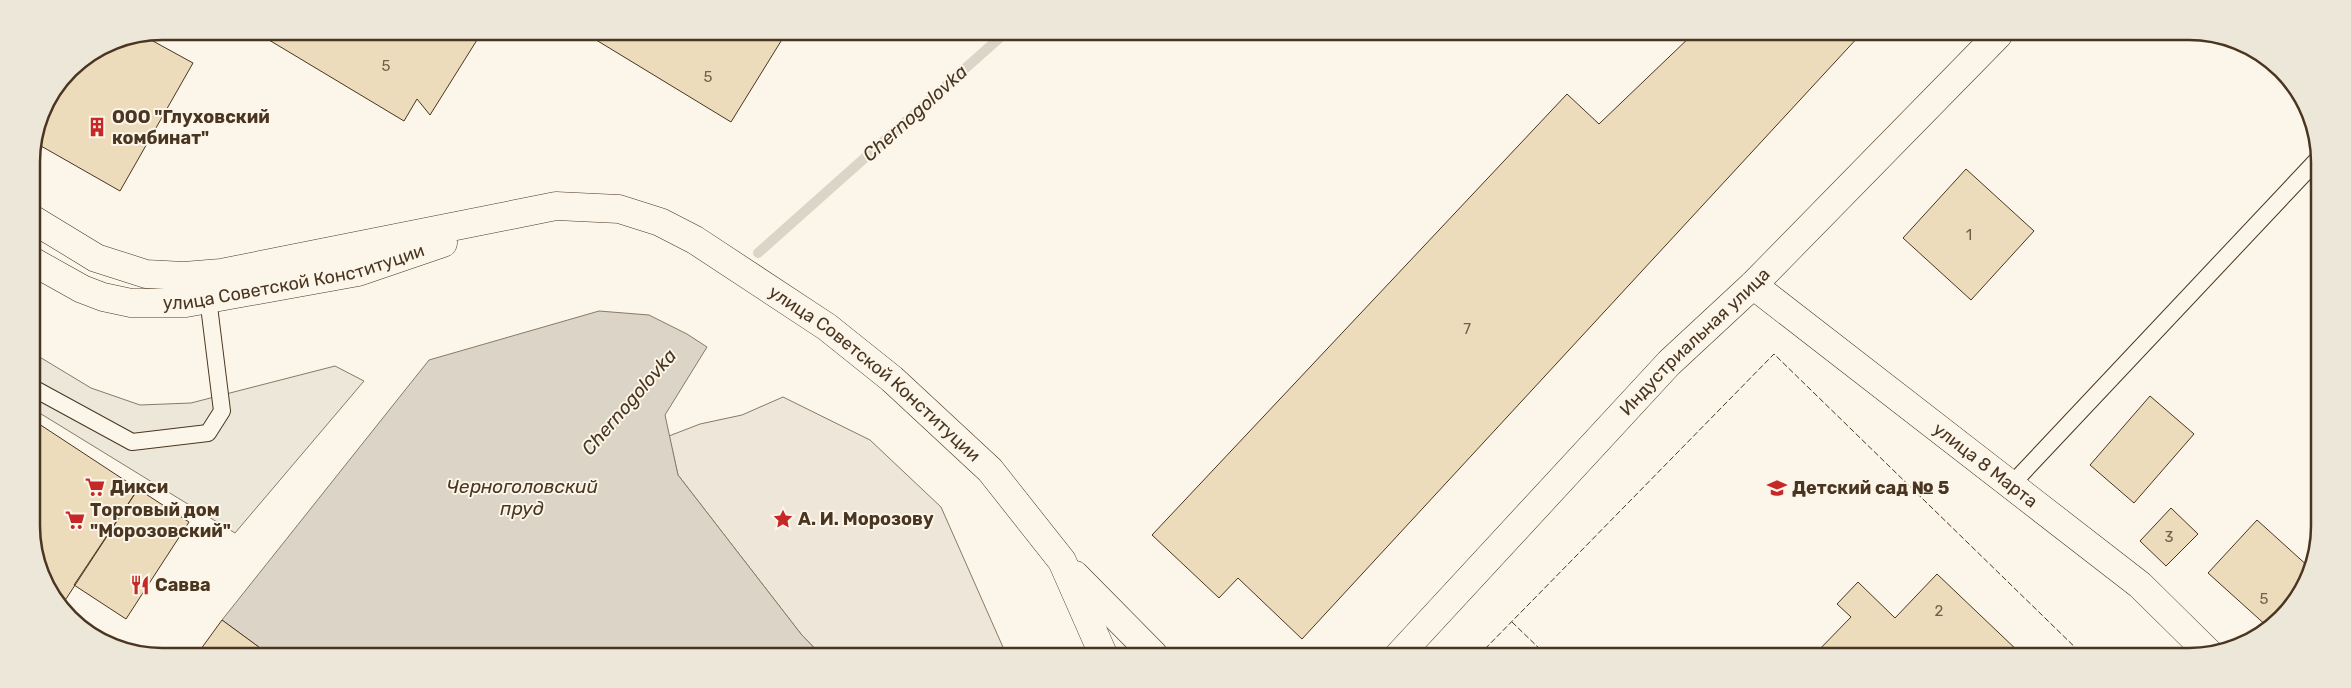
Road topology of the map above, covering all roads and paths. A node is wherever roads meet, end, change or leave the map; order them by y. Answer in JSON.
{"nodes":[{"id":1,"x":1993,"y":40,"type":"edge"},
{"id":2,"x":2311,"y":166,"type":"edge"},
{"id":3,"x":556,"y":206,"type":"junction"},
{"id":4,"x":40,"y":224,"type":"edge"},
{"id":5,"x":40,"y":265,"type":"edge"},
{"id":6,"x":1753,"y":285,"type":"junction"},
{"id":7,"x":208,"y":298,"type":"junction"},
{"id":8,"x":40,"y":392,"type":"edge"},
{"id":9,"x":2011,"y":485,"type":"junction"},
{"id":10,"x":1062,"y":561,"type":"junction"},
{"id":11,"x":2203,"y":647,"type":"edge"},
{"id":12,"x":1100,"y":648,"type":"edge"},
{"id":13,"x":1147,"y":648,"type":"edge"},
{"id":14,"x":1405,"y":648,"type":"edge"}],
"edges":[{"from":1,"to":6,"type":"street","name":"Индустриальная улица"},
{"from":2,"to":9,"type":"lane"},
{"from":3,"to":4,"type":"street","name":"улица Советской Конституции"},
{"from":3,"to":7,"type":"street","name":"улица Советской Конституции"},
{"from":3,"to":10,"type":"street","name":"улица Советской Конституции"},
{"from":5,"to":7,"type":"street","name":"улица Советской Конституции"},
{"from":6,"to":9,"type":"street","name":"улица 8 Марта"},
{"from":6,"to":14,"type":"street","name":"Индустриальная улица"},
{"from":7,"to":8,"type":"lane"},
{"from":9,"to":11,"type":"street","name":"улица 8 Марта"},
{"from":10,"to":12,"type":"street","name":"улица Советской Конституции"},
{"from":10,"to":13,"type":"street"}]}
